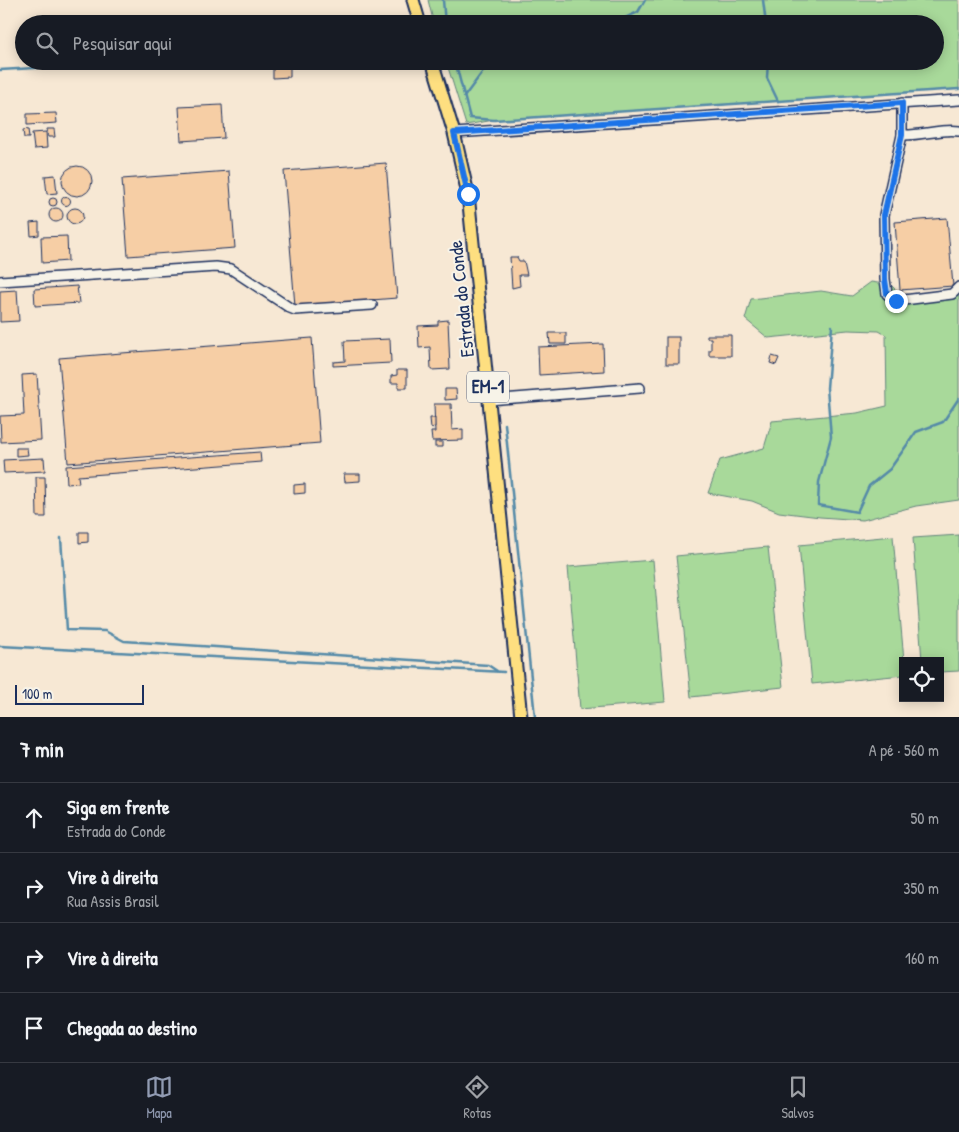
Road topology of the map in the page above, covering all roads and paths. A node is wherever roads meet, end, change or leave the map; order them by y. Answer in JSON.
{"nodes":[{"id":1,"x":413,"y":1,"type":"edge"},
{"id":2,"x":417,"y":15,"type":"edge"},
{"id":3,"x":435,"y":70,"type":"edge"},
{"id":4,"x":959,"y":100,"type":"edge"},
{"id":5,"x":902,"y":103,"type":"junction"},
{"id":6,"x":959,"y":131,"type":"edge"},
{"id":7,"x":454,"y":133,"type":"junction"},
{"id":8,"x":902,"y":135,"type":"junction"},
{"id":9,"x":0,"y":281,"type":"edge"},
{"id":10,"x":959,"y":287,"type":"edge"},
{"id":11,"x":372,"y":304,"type":"dead end"},
{"id":12,"x":640,"y":388,"type":"dead end"},
{"id":13,"x":489,"y":400,"type":"junction"},
{"id":14,"x":522,"y":717,"type":"edge"}],
"edges":[{"from":1,"to":2,"type":"main road"},
{"from":3,"to":7,"type":"main road","name":"Estrada do Conde","number":"EM-1"},
{"from":4,"to":5,"type":"street"},
{"from":5,"to":7,"type":"street"},
{"from":5,"to":8,"type":"street"},
{"from":6,"to":8,"type":"street"},
{"from":7,"to":13,"type":"main road","name":"Estrada do Conde","number":"EM-1"},
{"from":8,"to":10,"type":"street"},
{"from":9,"to":11,"type":"street"},
{"from":12,"to":13,"type":"street"},
{"from":13,"to":14,"type":"main road","name":"Estrada do Conde","number":"EM-1"}]}
